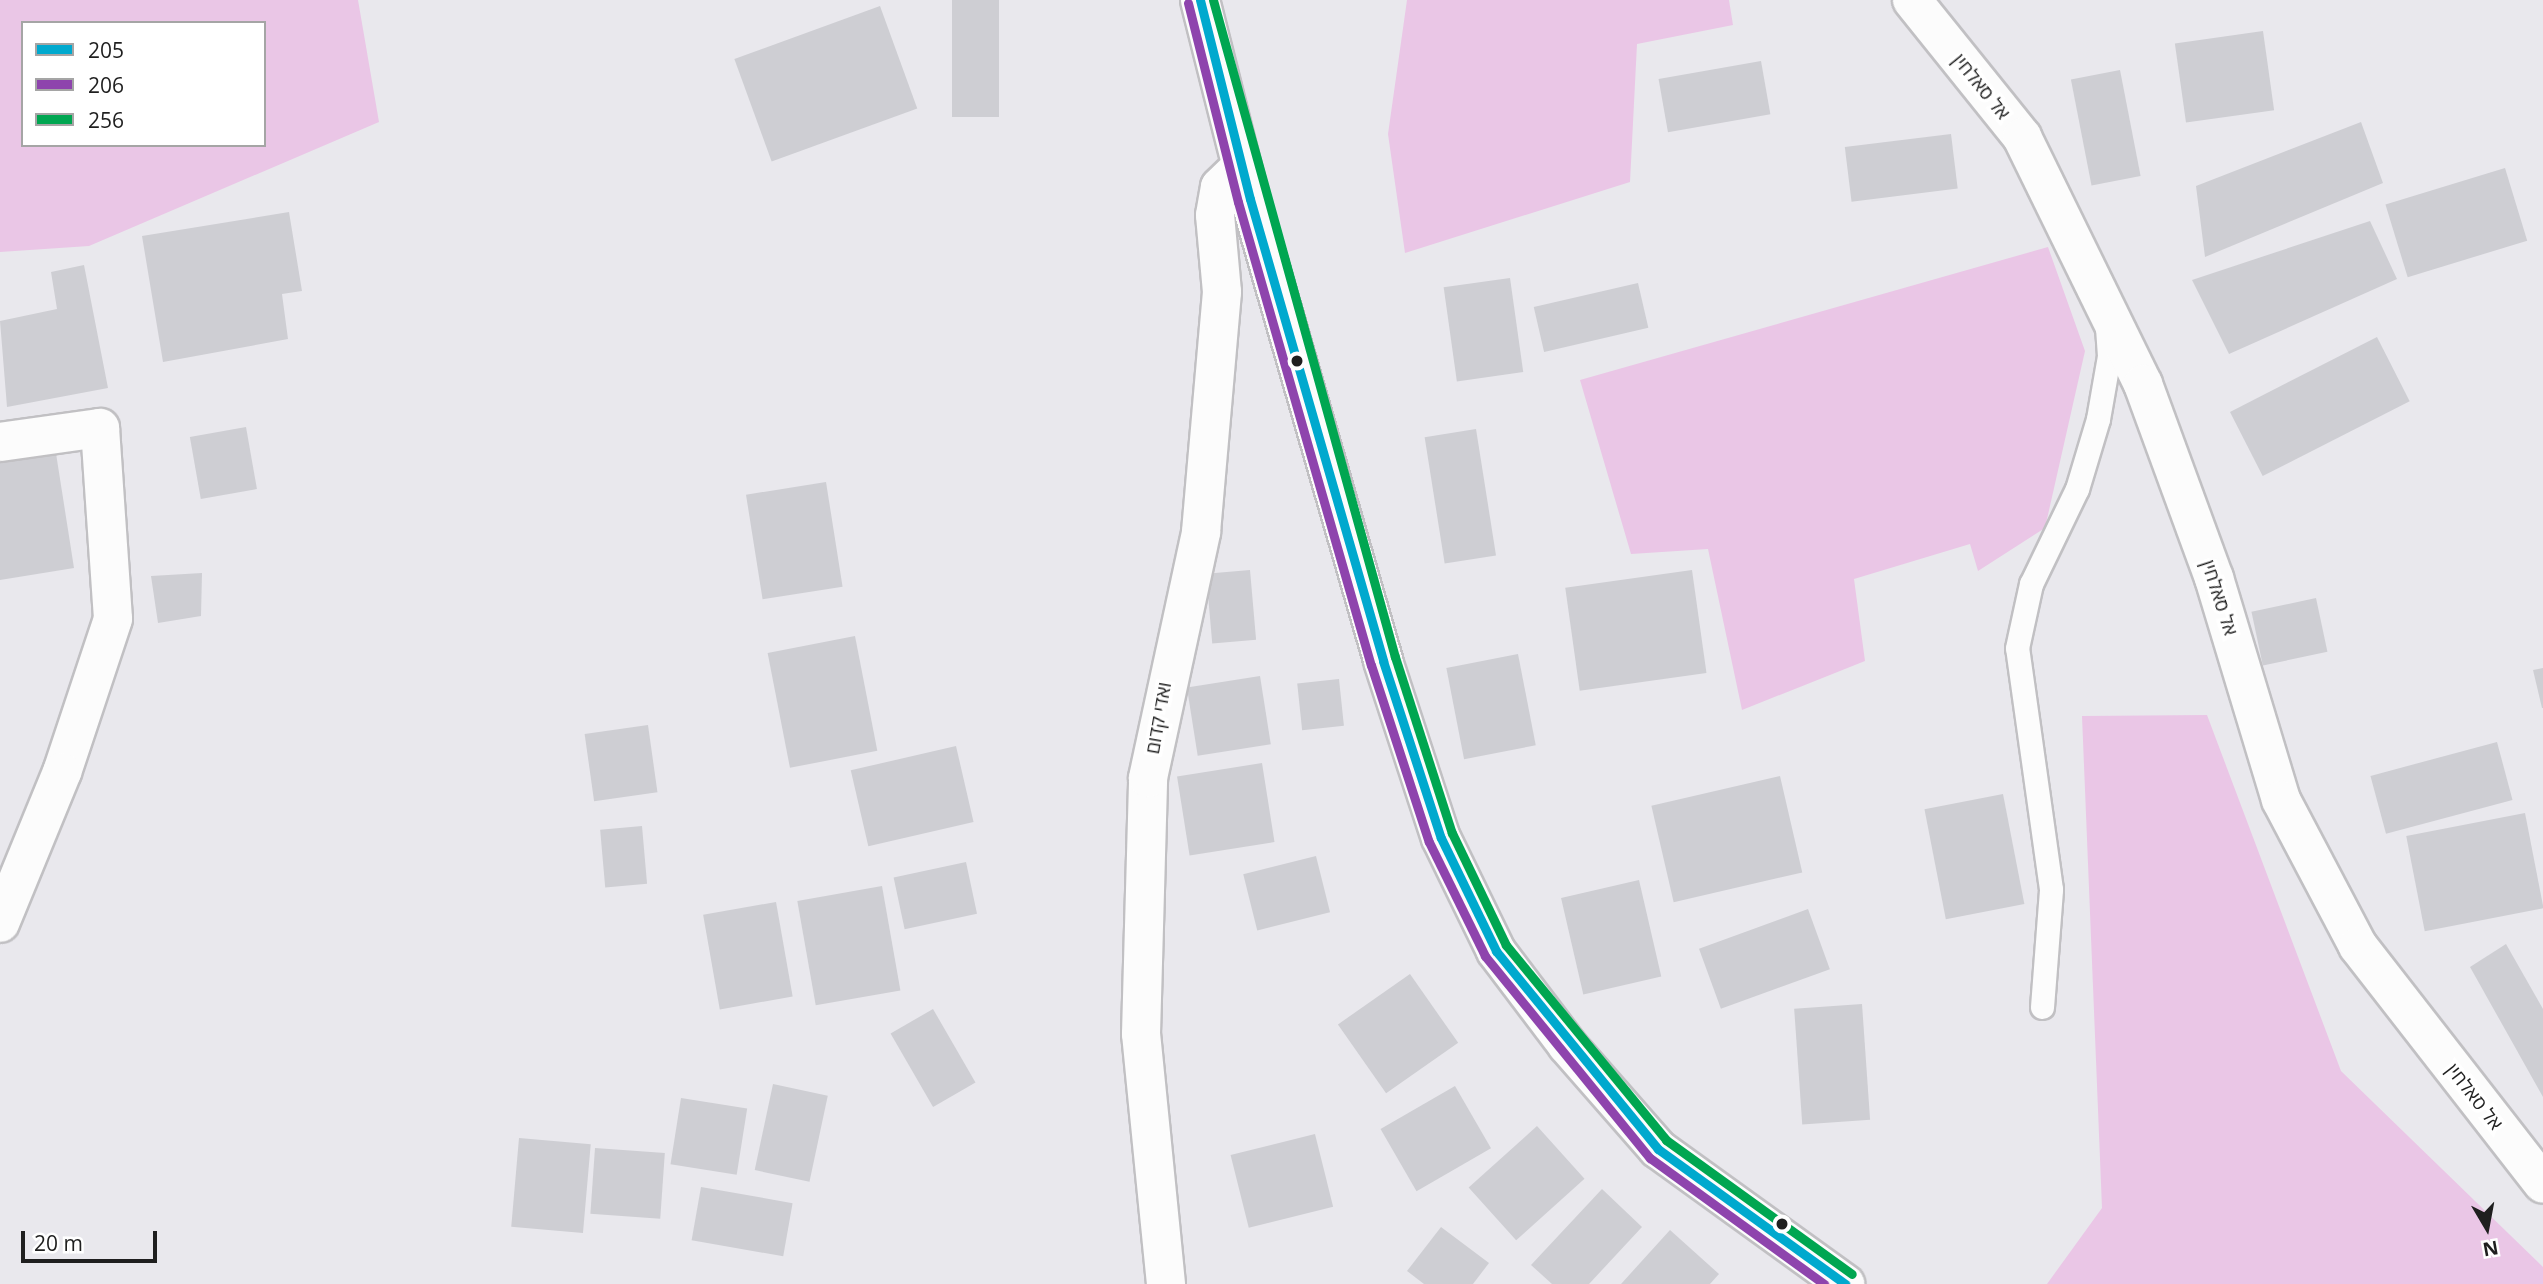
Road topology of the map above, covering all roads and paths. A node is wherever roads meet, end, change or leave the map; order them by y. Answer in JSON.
{"nodes":[{"id":1,"x":1200,"y":0,"type":"edge"},
{"id":2,"x":1912,"y":0,"type":"edge"},
{"id":3,"x":1242,"y":166,"type":"junction"},
{"id":4,"x":2105,"y":308,"type":"junction"},
{"id":5,"x":0,"y":442,"type":"edge"},
{"id":6,"x":0,"y":923,"type":"edge"},
{"id":7,"x":2042,"y":1007,"type":"dead end"},
{"id":8,"x":2543,"y":1184,"type":"edge"},
{"id":9,"x":1166,"y":1284,"type":"edge"},
{"id":10,"x":1845,"y":1284,"type":"edge"}],
"edges":[{"from":1,"to":3,"type":"street"},
{"from":2,"to":4,"type":"street","name":"אל סאלחין"},
{"from":3,"to":9,"type":"street","name":"ואדי קדום"},
{"from":3,"to":10,"type":"street"},
{"from":4,"to":7,"type":"lane"},
{"from":4,"to":8,"type":"street","name":"אל סאלחין"},
{"from":5,"to":6,"type":"street"}]}
